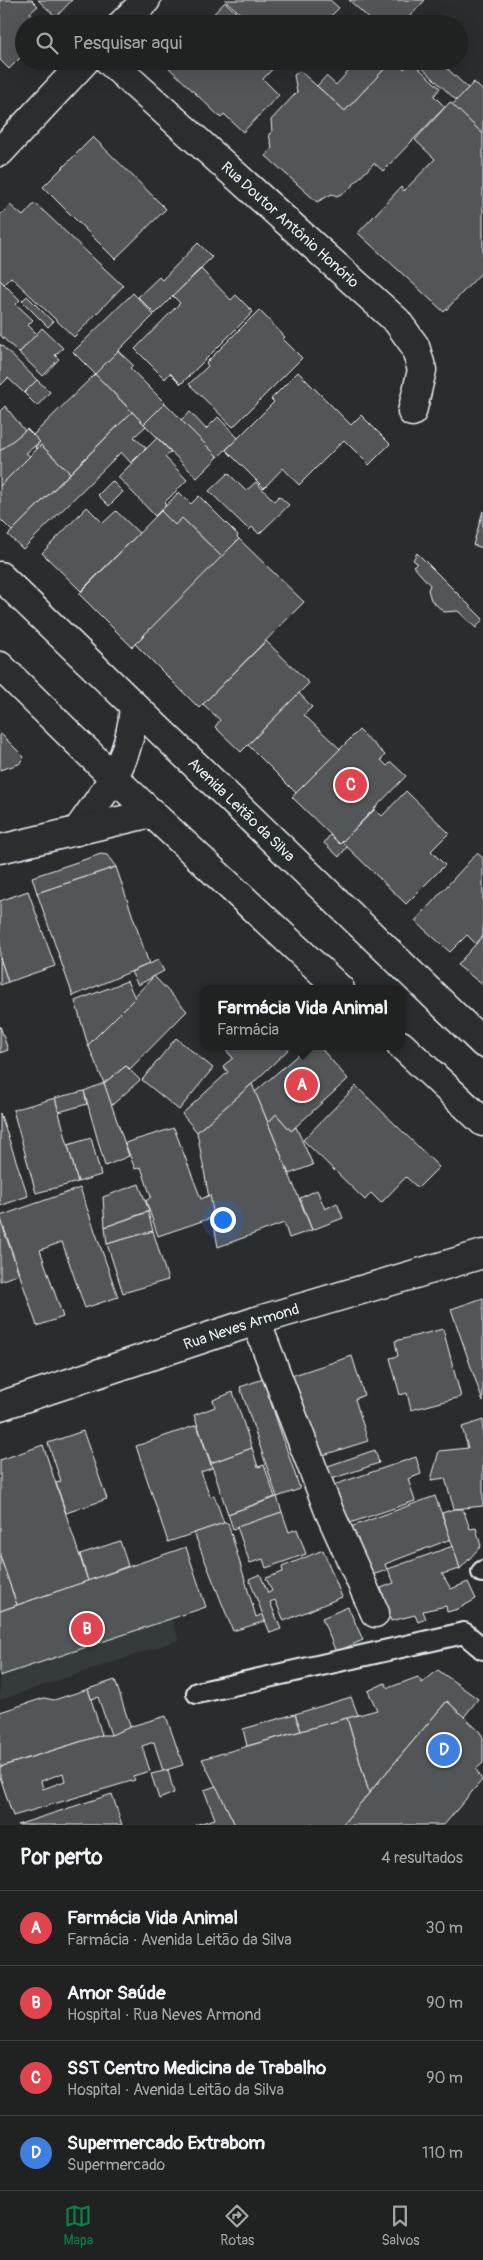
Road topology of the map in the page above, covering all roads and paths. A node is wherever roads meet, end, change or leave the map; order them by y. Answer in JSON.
{"nodes":[{"id":1,"x":146,"y":0,"type":"edge"},
{"id":2,"x":131,"y":15,"type":"edge"},
{"id":3,"x":77,"y":70,"type":"edge"},
{"id":4,"x":119,"y":70,"type":"edge"},
{"id":5,"x":0,"y":152,"type":"edge"},
{"id":6,"x":412,"y":412,"type":"dead end"},
{"id":7,"x":0,"y":576,"type":"edge"},
{"id":8,"x":0,"y":666,"type":"edge"},
{"id":9,"x":134,"y":706,"type":"junction"},
{"id":10,"x":114,"y":778,"type":"junction"},
{"id":11,"x":152,"y":813,"type":"junction"},
{"id":12,"x":77,"y":831,"type":"junction"},
{"id":13,"x":0,"y":849,"type":"edge"},
{"id":14,"x":336,"y":985,"type":"edge"},
{"id":15,"x":483,"y":1043,"type":"edge"},
{"id":16,"x":405,"y":1049,"type":"edge"},
{"id":17,"x":483,"y":1122,"type":"edge"},
{"id":18,"x":483,"y":1254,"type":"edge"},
{"id":19,"x":256,"y":1321,"type":"junction"},
{"id":20,"x":0,"y":1406,"type":"edge"},
{"id":21,"x":375,"y":1613,"type":"dead end"},
{"id":22,"x":483,"y":1649,"type":"edge"},
{"id":23,"x":197,"y":1693,"type":"dead end"}],
"edges":[{"from":1,"to":2,"type":"street"},
{"from":3,"to":5,"type":"street"},
{"from":4,"to":6,"type":"street","name":"Rua Doutor Antônio Honório"},
{"from":7,"to":9,"type":"street","name":"Avenida Leitão da Silva"},
{"from":8,"to":10,"type":"street"},
{"from":9,"to":10,"type":"street"},
{"from":9,"to":15,"type":"street","name":"Avenida Leitão da Silva"},
{"from":10,"to":11,"type":"street"},
{"from":10,"to":12,"type":"street"},
{"from":11,"to":12,"type":"street"},
{"from":11,"to":14,"type":"street"},
{"from":12,"to":13,"type":"street"},
{"from":16,"to":17,"type":"street"},
{"from":18,"to":19,"type":"street","name":"Rua Neves Armond"},
{"from":19,"to":20,"type":"street","name":"Rua Neves Armond"},
{"from":19,"to":21,"type":"street"},
{"from":22,"to":23,"type":"lane"}]}
